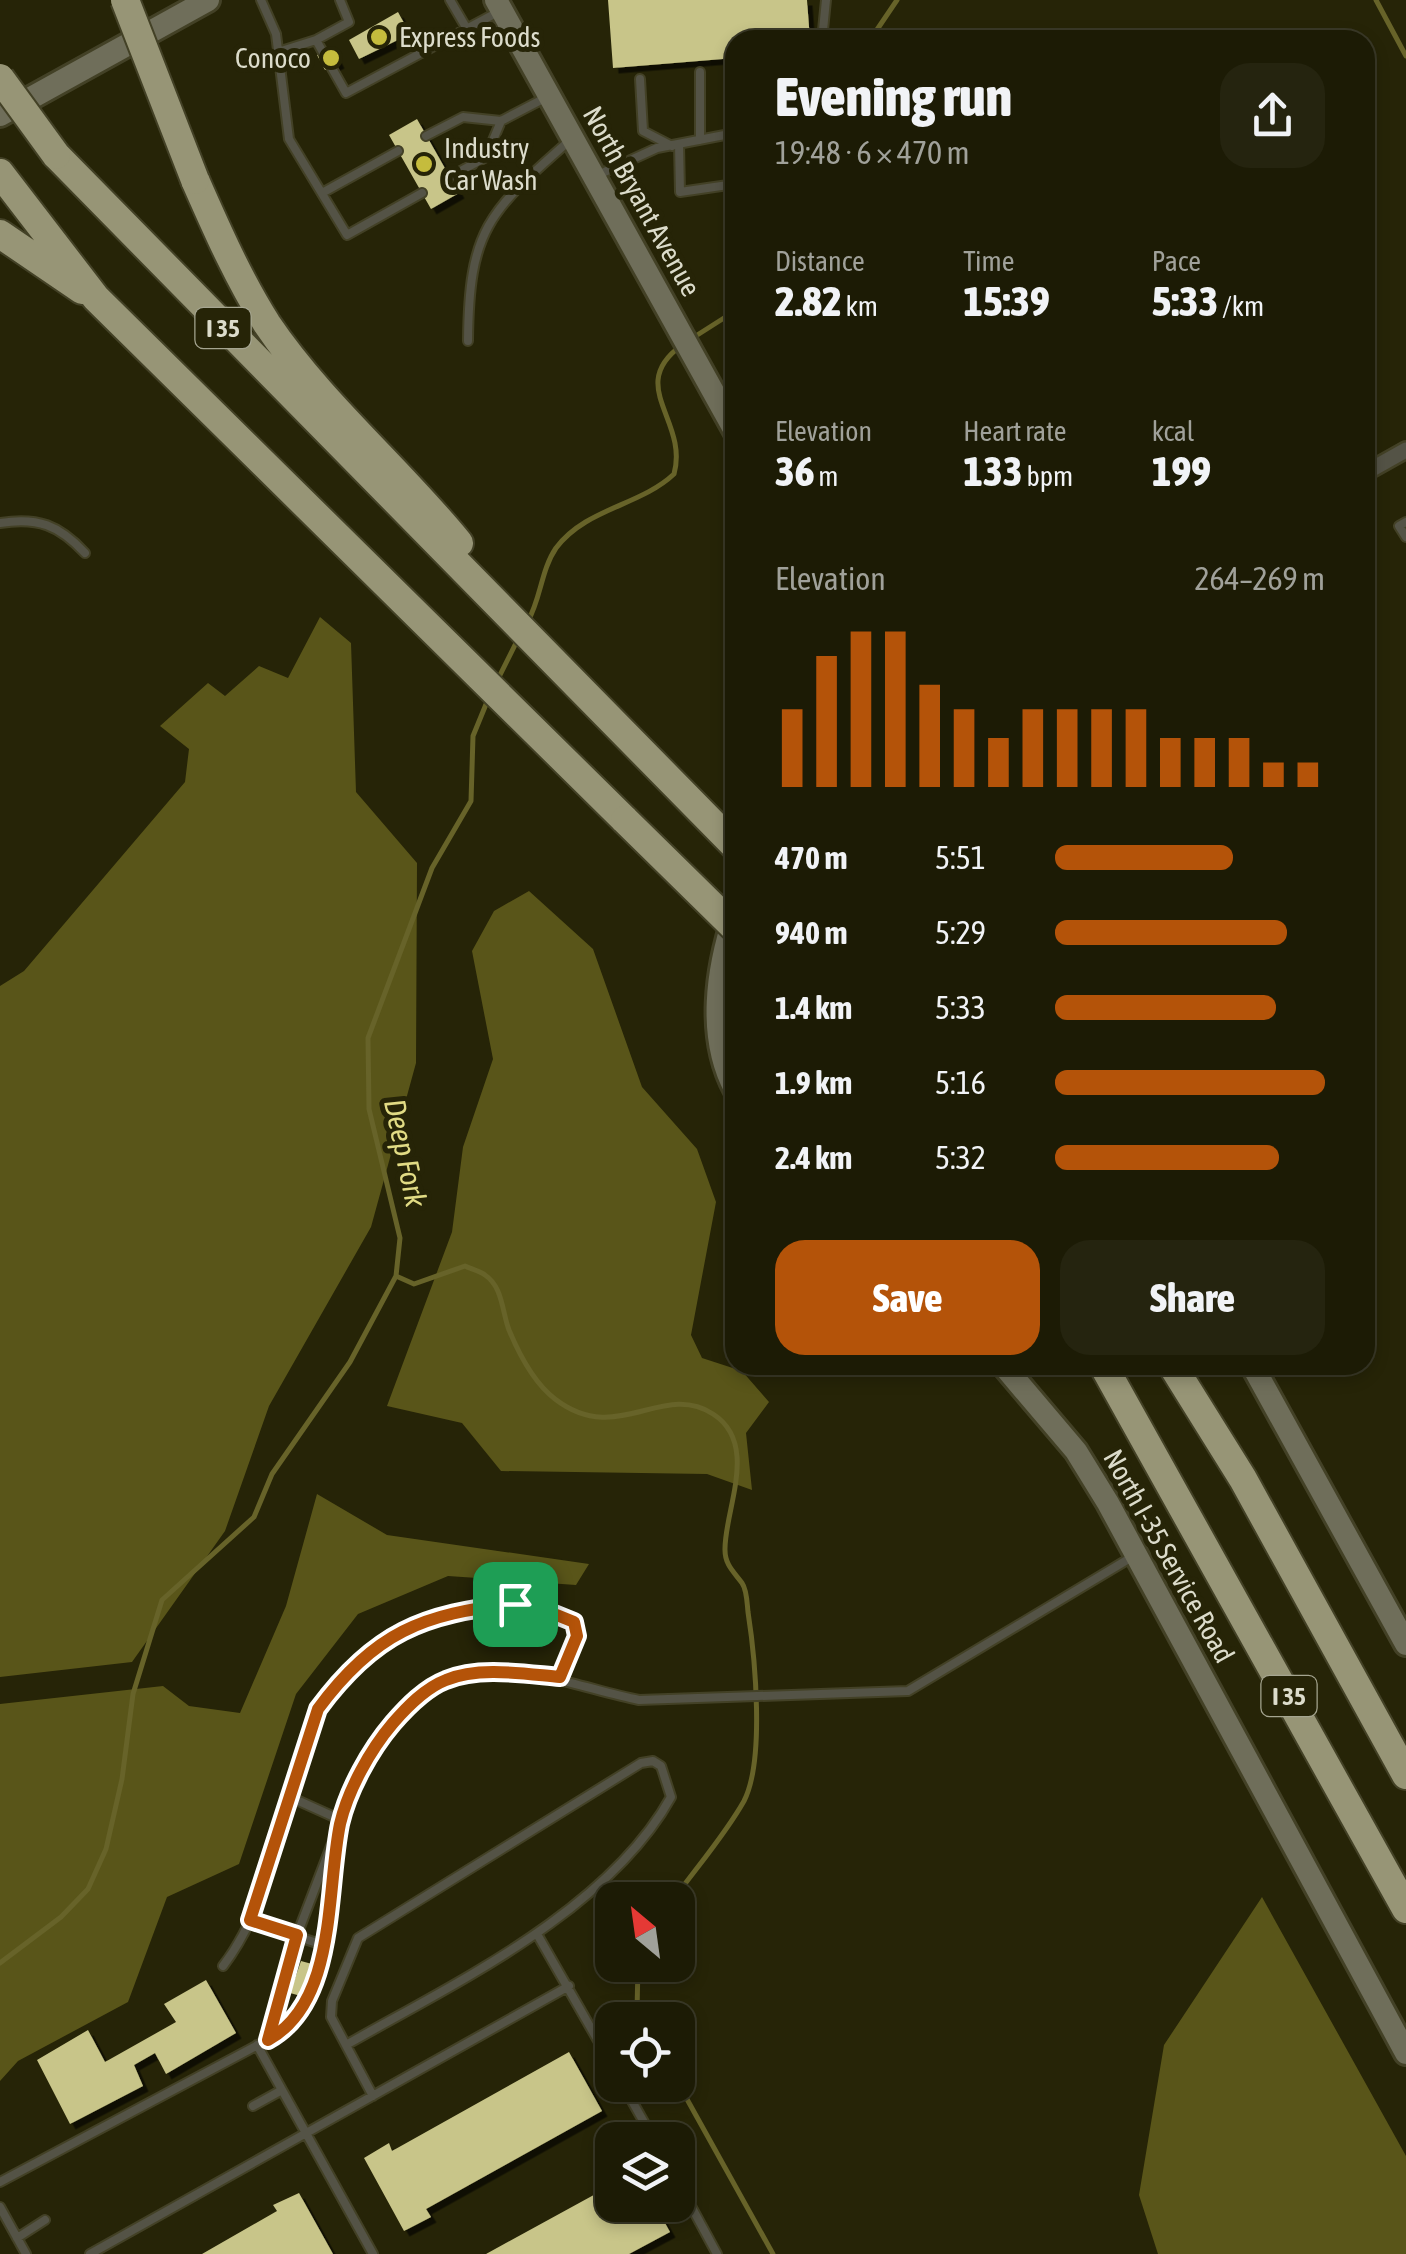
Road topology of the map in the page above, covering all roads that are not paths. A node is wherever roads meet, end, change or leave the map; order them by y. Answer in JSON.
{"nodes":[{"id":1,"x":125,"y":0,"type":"edge"},
{"id":2,"x":208,"y":0,"type":"edge"},
{"id":3,"x":261,"y":0,"type":"edge"},
{"id":4,"x":340,"y":0,"type":"edge"},
{"id":5,"x":450,"y":0,"type":"edge"},
{"id":6,"x":826,"y":0,"type":"edge"},
{"id":7,"x":499,"y":5,"type":"edge"},
{"id":8,"x":467,"y":29,"type":"junction"},
{"id":9,"x":823,"y":30,"type":"edge"},
{"id":10,"x":316,"y":40,"type":"junction"},
{"id":11,"x":278,"y":52,"type":"junction"},
{"id":12,"x":700,"y":72,"type":"dead end"},
{"id":13,"x":0,"y":78,"type":"edge"},
{"id":14,"x":640,"y":79,"type":"dead end"},
{"id":15,"x":549,"y":96,"type":"junction"},
{"id":16,"x":0,"y":115,"type":"edge"},
{"id":17,"x":501,"y":121,"type":"junction"},
{"id":18,"x":725,"y":135,"type":"edge"},
{"id":19,"x":426,"y":136,"type":"dead end"},
{"id":20,"x":572,"y":138,"type":"junction"},
{"id":21,"x":700,"y":140,"type":"junction"},
{"id":22,"x":675,"y":145,"type":"junction"},
{"id":23,"x":398,"y":151,"type":"dead end"},
{"id":24,"x":594,"y":177,"type":"junction"},
{"id":25,"x":450,"y":178,"type":"dead end"},
{"id":26,"x":5,"y":180,"type":"edge"},
{"id":27,"x":725,"y":185,"type":"edge"},
{"id":28,"x":322,"y":193,"type":"junction"},
{"id":29,"x":422,"y":193,"type":"dead end"},
{"id":30,"x":0,"y":234,"type":"edge"},
{"id":31,"x":96,"y":298,"type":"junction"},
{"id":32,"x":468,"y":341,"type":"dead end"},
{"id":33,"x":725,"y":412,"type":"edge"},
{"id":34,"x":1406,"y":450,"type":"edge"},
{"id":35,"x":1375,"y":467,"type":"edge"},
{"id":36,"x":401,"y":490,"type":"junction"},
{"id":37,"x":1406,"y":522,"type":"edge"},
{"id":38,"x":0,"y":523,"type":"edge"},
{"id":39,"x":1406,"y":537,"type":"edge"},
{"id":40,"x":85,"y":552,"type":"dead end"},
{"id":41,"x":725,"y":836,"type":"edge"},
{"id":42,"x":725,"y":918,"type":"edge"},
{"id":43,"x":725,"y":954,"type":"edge"},
{"id":44,"x":725,"y":1056,"type":"edge"},
{"id":45,"x":1011,"y":1375,"type":"edge"},
{"id":46,"x":1108,"y":1375,"type":"edge"},
{"id":47,"x":1178,"y":1375,"type":"edge"},
{"id":48,"x":1258,"y":1375,"type":"edge"},
{"id":49,"x":1136,"y":1555,"type":"junction"},
{"id":50,"x":1406,"y":1644,"type":"edge"},
{"id":51,"x":560,"y":1677,"type":"junction"},
{"id":52,"x":1406,"y":1775,"type":"edge"},
{"id":53,"x":290,"y":1797,"type":"junction"},
{"id":54,"x":341,"y":1820,"type":"junction"},
{"id":55,"x":1406,"y":1908,"type":"edge"},
{"id":56,"x":250,"y":1920,"type":"junction"},
{"id":57,"x":536,"y":1934,"type":"junction"},
{"id":58,"x":297,"y":1935,"type":"junction"},
{"id":59,"x":323,"y":1945,"type":"junction"},
{"id":60,"x":223,"y":1966,"type":"dead end"},
{"id":61,"x":568,"y":1986,"type":"junction"},
{"id":62,"x":595,"y":2034,"type":"edge"},
{"id":63,"x":268,"y":2040,"type":"junction"},
{"id":64,"x":346,"y":2044,"type":"junction"},
{"id":65,"x":257,"y":2045,"type":"junction"},
{"id":66,"x":1406,"y":2052,"type":"edge"},
{"id":67,"x":282,"y":2090,"type":"junction"},
{"id":68,"x":373,"y":2096,"type":"junction"},
{"id":69,"x":252,"y":2106,"type":"dead end"},
{"id":70,"x":306,"y":2133,"type":"junction"},
{"id":71,"x":0,"y":2182,"type":"edge"},
{"id":72,"x":0,"y":2206,"type":"edge"},
{"id":73,"x":695,"y":2213,"type":"edge"},
{"id":74,"x":45,"y":2220,"type":"dead end"},
{"id":75,"x":17,"y":2238,"type":"junction"},
{"id":76,"x":26,"y":2254,"type":"edge"},
{"id":77,"x":90,"y":2254,"type":"edge"},
{"id":78,"x":373,"y":2254,"type":"edge"},
{"id":79,"x":717,"y":2254,"type":"edge"}],
"edges":[{"from":1,"to":36,"type":"highway","bridge":true},
{"from":2,"to":16,"type":"main road"},
{"from":3,"to":11,"type":"lane"},
{"from":4,"to":10,"type":"lane"},
{"from":5,"to":8,"type":"lane"},
{"from":6,"to":9,"type":"lane"},
{"from":7,"to":8,"type":"lane"},
{"from":7,"to":15,"type":"main road","name":"North Bryant Avenue"},
{"from":8,"to":10,"type":"lane"},
{"from":10,"to":11,"type":"lane"},
{"from":11,"to":28,"type":"lane"},
{"from":12,"to":21,"type":"lane"},
{"from":13,"to":36,"type":"highway","number":"I 35","bridge":true},
{"from":14,"to":22,"type":"lane"},
{"from":15,"to":17,"type":"lane"},
{"from":15,"to":20,"type":"main road","name":"North Bryant Avenue"},
{"from":17,"to":19,"type":"lane"},
{"from":17,"to":25,"type":"lane"},
{"from":18,"to":21,"type":"lane"},
{"from":20,"to":24,"type":"main road","name":"North Bryant Avenue"},
{"from":20,"to":32,"type":"lane"},
{"from":21,"to":22,"type":"lane"},
{"from":22,"to":24,"type":"lane"},
{"from":22,"to":27,"type":"lane"},
{"from":23,"to":28,"type":"lane"},
{"from":24,"to":33,"type":"main road","name":"North Bryant Avenue"},
{"from":26,"to":31,"type":"highway","number":"I 35"},
{"from":28,"to":29,"type":"lane"},
{"from":30,"to":31,"type":"highway"},
{"from":31,"to":42,"type":"highway","number":"I 35","bridge":true},
{"from":34,"to":35,"type":"street"},
{"from":36,"to":41,"type":"highway","number":"I 35"},
{"from":37,"to":39,"type":"lane"},
{"from":38,"to":40,"type":"lane"},
{"from":43,"to":44,"type":"main road"},
{"from":45,"to":49,"type":"main road","name":"North I-35 Service Road"},
{"from":46,"to":55,"type":"highway","number":"I 35"},
{"from":47,"to":52,"type":"highway","number":"I 35"},
{"from":48,"to":50,"type":"main road"},
{"from":49,"to":51,"type":"lane"},
{"from":49,"to":66,"type":"main road","name":"North I-35 Service Road"},
{"from":51,"to":53,"type":"lane"},
{"from":51,"to":54,"type":"lane"},
{"from":53,"to":54,"type":"lane"},
{"from":53,"to":56,"type":"lane"},
{"from":54,"to":58,"type":"lane"},
{"from":54,"to":59,"type":"lane"},
{"from":56,"to":58,"type":"lane"},
{"from":56,"to":60,"type":"lane"},
{"from":57,"to":61,"type":"lane"},
{"from":57,"to":64,"type":"lane"},
{"from":57,"to":64,"type":"lane"},
{"from":58,"to":59,"type":"lane"},
{"from":58,"to":63,"type":"lane"},
{"from":59,"to":63,"type":"lane"},
{"from":61,"to":62,"type":"lane"},
{"from":61,"to":68,"type":"lane"},
{"from":63,"to":65,"type":"lane"},
{"from":64,"to":68,"type":"lane"},
{"from":65,"to":67,"type":"lane"},
{"from":65,"to":71,"type":"lane"},
{"from":67,"to":69,"type":"lane"},
{"from":67,"to":70,"type":"lane"},
{"from":68,"to":70,"type":"lane"},
{"from":70,"to":77,"type":"lane"},
{"from":70,"to":78,"type":"lane"},
{"from":72,"to":75,"type":"lane"},
{"from":73,"to":79,"type":"lane"},
{"from":74,"to":75,"type":"lane"},
{"from":75,"to":76,"type":"lane"}]}
